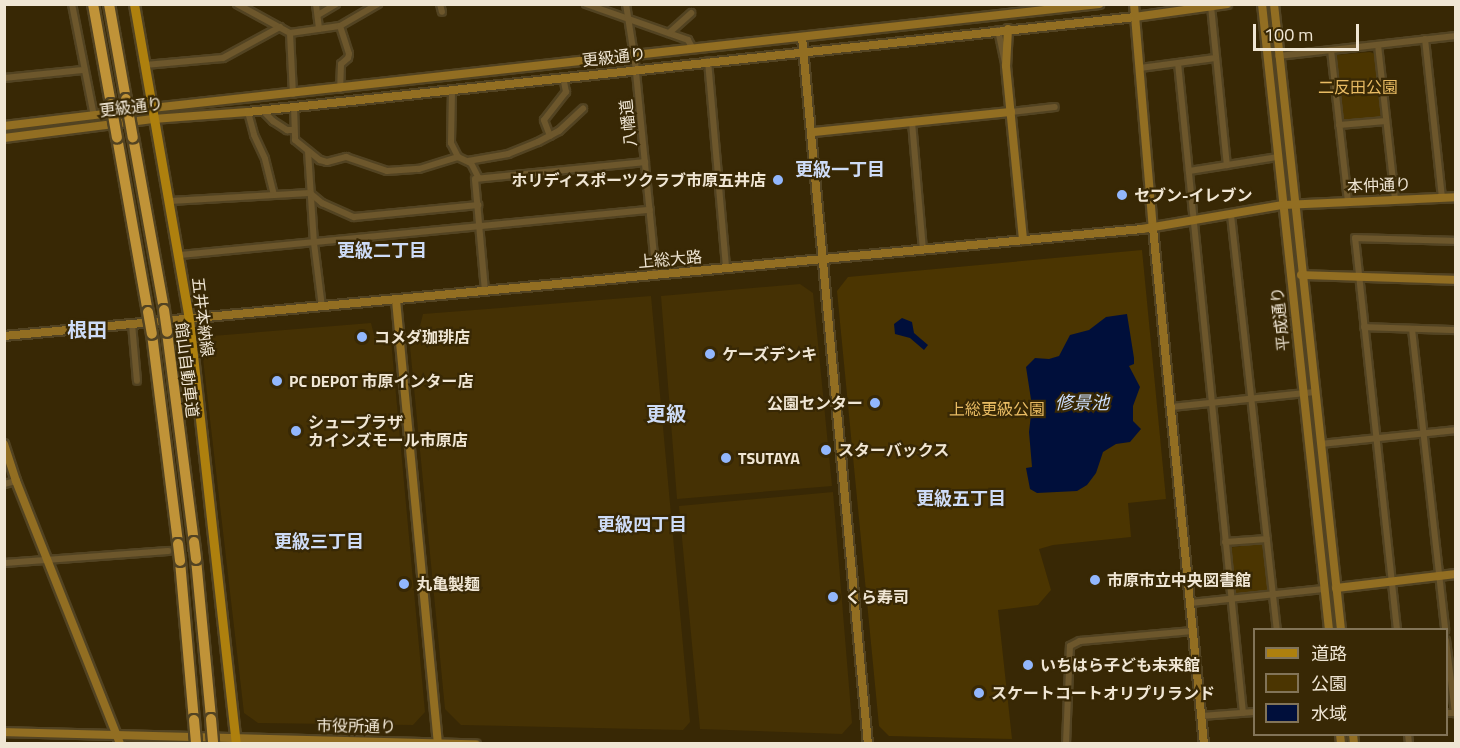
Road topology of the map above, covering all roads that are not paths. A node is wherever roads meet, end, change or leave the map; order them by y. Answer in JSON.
{"nodes":[{"id":1,"x":72,"y":4,"type":"edge"},
{"id":2,"x":93,"y":4,"type":"edge"},
{"id":3,"x":109,"y":4,"type":"edge"},
{"id":4,"x":134,"y":4,"type":"edge"},
{"id":5,"x":237,"y":4,"type":"edge"},
{"id":6,"x":316,"y":4,"type":"edge"},
{"id":7,"x":336,"y":4,"type":"edge"},
{"id":8,"x":378,"y":4,"type":"edge"},
{"id":9,"x":440,"y":4,"type":"edge"},
{"id":10,"x":586,"y":4,"type":"edge"},
{"id":11,"x":626,"y":4,"type":"edge"},
{"id":12,"x":1099,"y":4,"type":"edge"},
{"id":13,"x":1134,"y":4,"type":"edge"},
{"id":14,"x":1227,"y":4,"type":"edge"},
{"id":15,"x":1262,"y":4,"type":"edge"},
{"id":16,"x":1274,"y":4,"type":"edge"},
{"id":17,"x":1211,"y":6,"type":"junction"},
{"id":18,"x":442,"y":12,"type":"dead end"},
{"id":19,"x":691,"y":13,"type":"dead end"},
{"id":20,"x":318,"y":15,"type":"junction"},
{"id":21,"x":1135,"y":17,"type":"junction"},
{"id":22,"x":627,"y":18,"type":"junction"},
{"id":23,"x":340,"y":26,"type":"junction"},
{"id":24,"x":280,"y":27,"type":"junction"},
{"id":25,"x":1008,"y":28,"type":"junction"},
{"id":26,"x":319,"y":29,"type":"junction"},
{"id":27,"x":998,"y":30,"type":"junction"},
{"id":28,"x":290,"y":33,"type":"junction"},
{"id":29,"x":669,"y":33,"type":"junction"},
{"id":30,"x":1455,"y":36,"type":"edge"},
{"id":31,"x":802,"y":37,"type":"junction"},
{"id":32,"x":1425,"y":39,"type":"junction"},
{"id":33,"x":1378,"y":45,"type":"junction"},
{"id":34,"x":693,"y":49,"type":"junction"},
{"id":35,"x":1331,"y":50,"type":"junction"},
{"id":36,"x":804,"y":51,"type":"junction"},
{"id":37,"x":634,"y":56,"type":"junction"},
{"id":38,"x":1278,"y":56,"type":"junction"},
{"id":39,"x":1215,"y":58,"type":"junction"},
{"id":40,"x":708,"y":61,"type":"junction"},
{"id":41,"x":1178,"y":63,"type":"junction"},
{"id":42,"x":146,"y":65,"type":"junction"},
{"id":43,"x":1006,"y":66,"type":"junction"},
{"id":44,"x":1140,"y":68,"type":"junction"},
{"id":45,"x":636,"y":69,"type":"junction"},
{"id":46,"x":84,"y":70,"type":"junction"},
{"id":47,"x":563,"y":77,"type":"junction"},
{"id":48,"x":4,"y":78,"type":"edge"},
{"id":49,"x":340,"y":89,"type":"junction"},
{"id":50,"x":452,"y":90,"type":"junction"},
{"id":51,"x":293,"y":94,"type":"junction"},
{"id":52,"x":294,"y":107,"type":"junction"},
{"id":53,"x":1055,"y":107,"type":"dead end"},
{"id":54,"x":152,"y":108,"type":"junction"},
{"id":55,"x":583,"y":109,"type":"dead end"},
{"id":56,"x":262,"y":110,"type":"junction"},
{"id":57,"x":248,"y":112,"type":"junction"},
{"id":58,"x":1011,"y":112,"type":"junction"},
{"id":59,"x":94,"y":116,"type":"junction"},
{"id":60,"x":153,"y":119,"type":"junction"},
{"id":61,"x":1386,"y":121,"type":"junction"},
{"id":62,"x":912,"y":122,"type":"junction"},
{"id":63,"x":1339,"y":125,"type":"junction"},
{"id":64,"x":4,"y":126,"type":"edge"},
{"id":65,"x":293,"y":130,"type":"junction"},
{"id":66,"x":813,"y":132,"type":"junction"},
{"id":67,"x":550,"y":136,"type":"junction"},
{"id":68,"x":4,"y":138,"type":"edge"},
{"id":69,"x":308,"y":151,"type":"junction"},
{"id":70,"x":458,"y":157,"type":"junction"},
{"id":71,"x":1277,"y":157,"type":"junction"},
{"id":72,"x":468,"y":161,"type":"junction"},
{"id":73,"x":645,"y":162,"type":"junction"},
{"id":74,"x":1227,"y":165,"type":"junction"},
{"id":75,"x":1189,"y":171,"type":"junction"},
{"id":76,"x":478,"y":177,"type":"junction"},
{"id":77,"x":310,"y":193,"type":"junction"},
{"id":78,"x":274,"y":195,"type":"junction"},
{"id":79,"x":1455,"y":197,"type":"edge"},
{"id":80,"x":1442,"y":198,"type":"junction"},
{"id":81,"x":1395,"y":200,"type":"junction"},
{"id":82,"x":170,"y":201,"type":"junction"},
{"id":83,"x":1348,"y":201,"type":"junction"},
{"id":84,"x":1300,"y":204,"type":"junction"},
{"id":85,"x":477,"y":205,"type":"junction"},
{"id":86,"x":1283,"y":205,"type":"junction"},
{"id":87,"x":650,"y":210,"type":"junction"},
{"id":88,"x":1231,"y":215,"type":"junction"},
{"id":89,"x":1192,"y":221,"type":"junction"},
{"id":90,"x":479,"y":227,"type":"junction"},
{"id":91,"x":1153,"y":228,"type":"junction"},
{"id":92,"x":1023,"y":240,"type":"junction"},
{"id":93,"x":1455,"y":241,"type":"edge"},
{"id":94,"x":314,"y":243,"type":"junction"},
{"id":95,"x":923,"y":250,"type":"junction"},
{"id":96,"x":180,"y":255,"type":"junction"},
{"id":97,"x":823,"y":259,"type":"junction"},
{"id":98,"x":726,"y":268,"type":"junction"},
{"id":99,"x":656,"y":275,"type":"junction"},
{"id":100,"x":1301,"y":275,"type":"junction"},
{"id":101,"x":1358,"y":277,"type":"junction"},
{"id":102,"x":1455,"y":280,"type":"edge"},
{"id":103,"x":485,"y":291,"type":"junction"},
{"id":104,"x":396,"y":300,"type":"junction"},
{"id":105,"x":322,"y":307,"type":"junction"},
{"id":106,"x":189,"y":319,"type":"junction"},
{"id":107,"x":132,"y":324,"type":"junction"},
{"id":108,"x":1364,"y":327,"type":"junction"},
{"id":109,"x":1412,"y":329,"type":"junction"},
{"id":110,"x":1455,"y":330,"type":"edge"},
{"id":111,"x":4,"y":336,"type":"edge"},
{"id":112,"x":137,"y":381,"type":"dead end"},
{"id":113,"x":1314,"y":392,"type":"junction"},
{"id":114,"x":1304,"y":393,"type":"junction"},
{"id":115,"x":1251,"y":398,"type":"junction"},
{"id":116,"x":1210,"y":403,"type":"junction"},
{"id":117,"x":1172,"y":407,"type":"junction"},
{"id":118,"x":1455,"y":430,"type":"edge"},
{"id":119,"x":1424,"y":433,"type":"junction"},
{"id":120,"x":1376,"y":438,"type":"junction"},
{"id":121,"x":4,"y":444,"type":"edge"},
{"id":122,"x":1320,"y":444,"type":"junction"},
{"id":123,"x":16,"y":481,"type":"junction"},
{"id":124,"x":4,"y":484,"type":"edge"},
{"id":125,"x":1267,"y":538,"type":"junction"},
{"id":126,"x":1225,"y":542,"type":"junction"},
{"id":127,"x":204,"y":545,"type":"junction"},
{"id":128,"x":174,"y":548,"type":"junction"},
{"id":129,"x":49,"y":561,"type":"junction"},
{"id":130,"x":4,"y":563,"type":"edge"},
{"id":131,"x":1455,"y":574,"type":"edge"},
{"id":132,"x":1439,"y":576,"type":"junction"},
{"id":133,"x":1392,"y":582,"type":"junction"},
{"id":134,"x":1336,"y":588,"type":"junction"},
{"id":135,"x":1325,"y":589,"type":"junction"},
{"id":136,"x":1273,"y":595,"type":"junction"},
{"id":137,"x":1230,"y":599,"type":"junction"},
{"id":138,"x":1191,"y":603,"type":"junction"},
{"id":139,"x":1276,"y":628,"type":"edge"},
{"id":140,"x":1329,"y":628,"type":"edge"},
{"id":141,"x":1341,"y":628,"type":"edge"},
{"id":142,"x":1397,"y":628,"type":"edge"},
{"id":143,"x":1445,"y":628,"type":"edge"},
{"id":144,"x":1193,"y":631,"type":"junction"},
{"id":145,"x":1448,"y":656,"type":"edge"},
{"id":146,"x":1253,"y":712,"type":"edge"},
{"id":147,"x":1243,"y":713,"type":"junction"},
{"id":148,"x":1455,"y":713,"type":"edge"},
{"id":149,"x":1201,"y":716,"type":"junction"},
{"id":150,"x":4,"y":732,"type":"edge"},
{"id":151,"x":115,"y":733,"type":"junction"},
{"id":152,"x":193,"y":741,"type":"edge"},
{"id":153,"x":236,"y":742,"type":"edge"},
{"id":154,"x":437,"y":743,"type":"edge"},
{"id":155,"x":120,"y":744,"type":"edge"},
{"id":156,"x":213,"y":744,"type":"edge"},
{"id":157,"x":476,"y":744,"type":"edge"},
{"id":158,"x":868,"y":744,"type":"edge"},
{"id":159,"x":1066,"y":744,"type":"edge"},
{"id":160,"x":1204,"y":744,"type":"edge"}],
"edges":[{"from":1,"to":46,"type":"street"},
{"from":2,"to":128,"type":"highway","name":"館山自動車道","bridge":true},
{"from":3,"to":127,"type":"highway","name":"館山自動車道","bridge":true},
{"from":4,"to":42,"type":"main road","name":"五井本納線"},
{"from":5,"to":24,"type":"street"},
{"from":6,"to":20,"type":"street"},
{"from":7,"to":20,"type":"street"},
{"from":8,"to":23,"type":"street"},
{"from":9,"to":18,"type":"street"},
{"from":10,"to":22,"type":"street"},
{"from":11,"to":22,"type":"street","name":"八幡道"},
{"from":12,"to":31,"type":"street","name":"更級通り"},
{"from":13,"to":21,"type":"street"},
{"from":14,"to":17,"type":"street","name":"更級通り"},
{"from":15,"to":71,"type":"street","name":"平成通り"},
{"from":16,"to":38,"type":"street","name":"平成通り"},
{"from":17,"to":21,"type":"street","name":"更級通り"},
{"from":17,"to":39,"type":"street"},
{"from":19,"to":29,"type":"street"},
{"from":20,"to":26,"type":"street"},
{"from":21,"to":25,"type":"street","name":"更級通り"},
{"from":21,"to":44,"type":"street"},
{"from":22,"to":29,"type":"street"},
{"from":22,"to":37,"type":"street","name":"八幡道"},
{"from":23,"to":26,"type":"street"},
{"from":23,"to":49,"type":"street"},
{"from":24,"to":28,"type":"street"},
{"from":24,"to":42,"type":"street"},
{"from":25,"to":27,"type":"street","name":"更級通り"},
{"from":25,"to":43,"type":"street"},
{"from":26,"to":28,"type":"street"},
{"from":27,"to":36,"type":"street","name":"更級通り"},
{"from":27,"to":43,"type":"street"},
{"from":28,"to":51,"type":"street"},
{"from":29,"to":34,"type":"street"},
{"from":30,"to":32,"type":"street"},
{"from":31,"to":34,"type":"street","name":"更級通り"},
{"from":31,"to":36,"type":"street"},
{"from":32,"to":33,"type":"street"},
{"from":32,"to":80,"type":"street"},
{"from":33,"to":35,"type":"street"},
{"from":33,"to":61,"type":"street"},
{"from":34,"to":37,"type":"street","name":"更級通り"},
{"from":35,"to":38,"type":"street"},
{"from":35,"to":63,"type":"street"},
{"from":36,"to":40,"type":"street","name":"更級通り"},
{"from":36,"to":66,"type":"street"},
{"from":37,"to":45,"type":"street","name":"八幡道"},
{"from":37,"to":49,"type":"street","name":"更級通り"},
{"from":38,"to":84,"type":"street","name":"平成通り"},
{"from":39,"to":41,"type":"street"},
{"from":39,"to":74,"type":"street"},
{"from":40,"to":45,"type":"street","name":"更級通り"},
{"from":40,"to":98,"type":"street"},
{"from":41,"to":44,"type":"street"},
{"from":41,"to":75,"type":"street"},
{"from":42,"to":54,"type":"main road","name":"五井本納線"},
{"from":43,"to":58,"type":"street"},
{"from":44,"to":91,"type":"street"},
{"from":45,"to":47,"type":"street","name":"更級通り"},
{"from":45,"to":73,"type":"street","name":"八幡道"},
{"from":46,"to":48,"type":"street"},
{"from":46,"to":59,"type":"street"},
{"from":47,"to":50,"type":"street","name":"更級通り"},
{"from":47,"to":67,"type":"street"},
{"from":49,"to":51,"type":"street","name":"更級通り"},
{"from":50,"to":52,"type":"street","name":"更級通り"},
{"from":50,"to":70,"type":"street"},
{"from":51,"to":54,"type":"street","name":"更級通り"},
{"from":52,"to":56,"type":"street","name":"更級通り"},
{"from":52,"to":65,"type":"street"},
{"from":53,"to":58,"type":"street"},
{"from":54,"to":59,"type":"street","name":"更級通り"},
{"from":54,"to":60,"type":"main road","name":"五井本納線"},
{"from":55,"to":67,"type":"street"},
{"from":56,"to":57,"type":"street","name":"更級通り"},
{"from":56,"to":65,"type":"street"},
{"from":57,"to":60,"type":"street","name":"更級通り"},
{"from":57,"to":78,"type":"street"},
{"from":58,"to":62,"type":"street"},
{"from":58,"to":92,"type":"street"},
{"from":59,"to":64,"type":"street","name":"更級通り"},
{"from":60,"to":68,"type":"street","name":"更級通り"},
{"from":60,"to":82,"type":"main road","name":"五井本納線"},
{"from":61,"to":63,"type":"street"},
{"from":61,"to":81,"type":"street"},
{"from":62,"to":66,"type":"street"},
{"from":62,"to":95,"type":"street"},
{"from":63,"to":83,"type":"street"},
{"from":65,"to":69,"type":"street"},
{"from":66,"to":97,"type":"street"},
{"from":67,"to":72,"type":"street"},
{"from":69,"to":70,"type":"street"},
{"from":69,"to":77,"type":"street"},
{"from":70,"to":72,"type":"street"},
{"from":71,"to":74,"type":"street"},
{"from":71,"to":86,"type":"street","name":"平成通り"},
{"from":72,"to":76,"type":"street"},
{"from":73,"to":76,"type":"street"},
{"from":73,"to":87,"type":"street","name":"八幡道"},
{"from":74,"to":75,"type":"street"},
{"from":75,"to":89,"type":"street"},
{"from":76,"to":85,"type":"street"},
{"from":77,"to":78,"type":"street"},
{"from":77,"to":85,"type":"street"},
{"from":77,"to":94,"type":"street"},
{"from":78,"to":82,"type":"street"},
{"from":79,"to":80,"type":"street","name":"本仲通り"},
{"from":80,"to":81,"type":"street","name":"本仲通り"},
{"from":81,"to":83,"type":"street","name":"本仲通り"},
{"from":82,"to":96,"type":"main road","name":"五井本納線"},
{"from":83,"to":84,"type":"street","name":"本仲通り"},
{"from":84,"to":86,"type":"street","name":"本仲通り"},
{"from":84,"to":100,"type":"street","name":"平成通り"},
{"from":85,"to":90,"type":"street"},
{"from":86,"to":88,"type":"street","name":"本仲通り"},
{"from":86,"to":114,"type":"street","name":"平成通り"},
{"from":87,"to":90,"type":"street"},
{"from":87,"to":99,"type":"street","name":"八幡道"},
{"from":88,"to":89,"type":"street","name":"上総大路"},
{"from":88,"to":115,"type":"street"},
{"from":89,"to":91,"type":"street","name":"上総大路"},
{"from":89,"to":116,"type":"street"},
{"from":90,"to":94,"type":"street"},
{"from":90,"to":103,"type":"street"},
{"from":91,"to":92,"type":"street","name":"上総大路"},
{"from":91,"to":117,"type":"street"},
{"from":92,"to":95,"type":"street","name":"上総大路"},
{"from":93,"to":101,"type":"street"},
{"from":94,"to":96,"type":"street"},
{"from":94,"to":105,"type":"street"},
{"from":95,"to":97,"type":"street","name":"上総大路"},
{"from":96,"to":106,"type":"main road","name":"五井本納線"},
{"from":97,"to":98,"type":"street","name":"上総大路"},
{"from":97,"to":158,"type":"street"},
{"from":98,"to":99,"type":"street","name":"上総大路"},
{"from":99,"to":103,"type":"street","name":"上総大路"},
{"from":100,"to":101,"type":"street"},
{"from":100,"to":113,"type":"street","name":"平成通り"},
{"from":101,"to":102,"type":"street"},
{"from":101,"to":108,"type":"street"},
{"from":103,"to":104,"type":"street","name":"上総大路"},
{"from":104,"to":105,"type":"street","name":"上総大路"},
{"from":104,"to":154,"type":"street"},
{"from":105,"to":106,"type":"street","name":"上総大路"},
{"from":106,"to":107,"type":"street","name":"上総大路"},
{"from":106,"to":127,"type":"main road","name":"五井本納線"},
{"from":107,"to":111,"type":"street","name":"上総大路"},
{"from":107,"to":112,"type":"street"},
{"from":108,"to":109,"type":"street"},
{"from":108,"to":120,"type":"street"},
{"from":109,"to":110,"type":"street"},
{"from":109,"to":119,"type":"street"},
{"from":113,"to":114,"type":"street"},
{"from":113,"to":122,"type":"street","name":"平成通り"},
{"from":114,"to":115,"type":"street"},
{"from":114,"to":135,"type":"street","name":"平成通り"},
{"from":115,"to":116,"type":"street"},
{"from":115,"to":125,"type":"street"},
{"from":116,"to":117,"type":"street"},
{"from":116,"to":126,"type":"street"},
{"from":117,"to":138,"type":"street"},
{"from":118,"to":119,"type":"street"},
{"from":119,"to":120,"type":"street"},
{"from":119,"to":132,"type":"street"},
{"from":120,"to":122,"type":"street"},
{"from":120,"to":133,"type":"street"},
{"from":121,"to":123,"type":"street"},
{"from":122,"to":134,"type":"street","name":"平成通り"},
{"from":123,"to":124,"type":"street"},
{"from":123,"to":129,"type":"street"},
{"from":125,"to":126,"type":"street"},
{"from":125,"to":136,"type":"street"},
{"from":126,"to":137,"type":"street"},
{"from":127,"to":153,"type":"main road","name":"五井本納線"},
{"from":127,"to":156,"type":"highway","name":"館山自動車道","bridge":true},
{"from":128,"to":129,"type":"street"},
{"from":128,"to":152,"type":"highway","name":"館山自動車道","bridge":true},
{"from":129,"to":130,"type":"street"},
{"from":129,"to":151,"type":"street"},
{"from":131,"to":132,"type":"street"},
{"from":132,"to":133,"type":"street"},
{"from":132,"to":143,"type":"street"},
{"from":133,"to":134,"type":"street"},
{"from":133,"to":142,"type":"street"},
{"from":134,"to":141,"type":"street","name":"平成通り"},
{"from":135,"to":136,"type":"street"},
{"from":135,"to":140,"type":"street","name":"平成通り"},
{"from":136,"to":137,"type":"street"},
{"from":136,"to":139,"type":"street"},
{"from":137,"to":138,"type":"street"},
{"from":137,"to":147,"type":"street"},
{"from":138,"to":144,"type":"street"},
{"from":144,"to":149,"type":"street"},
{"from":144,"to":159,"type":"street"},
{"from":145,"to":148,"type":"street"},
{"from":146,"to":147,"type":"street"},
{"from":147,"to":149,"type":"street"},
{"from":149,"to":160,"type":"street"},
{"from":150,"to":151,"type":"street"},
{"from":151,"to":152,"type":"street"},
{"from":151,"to":155,"type":"street"},
{"from":152,"to":153,"type":"street","name":"市役所通り"},
{"from":153,"to":154,"type":"street","name":"市役所通り"},
{"from":154,"to":157,"type":"street","name":"市役所通り"}]}
